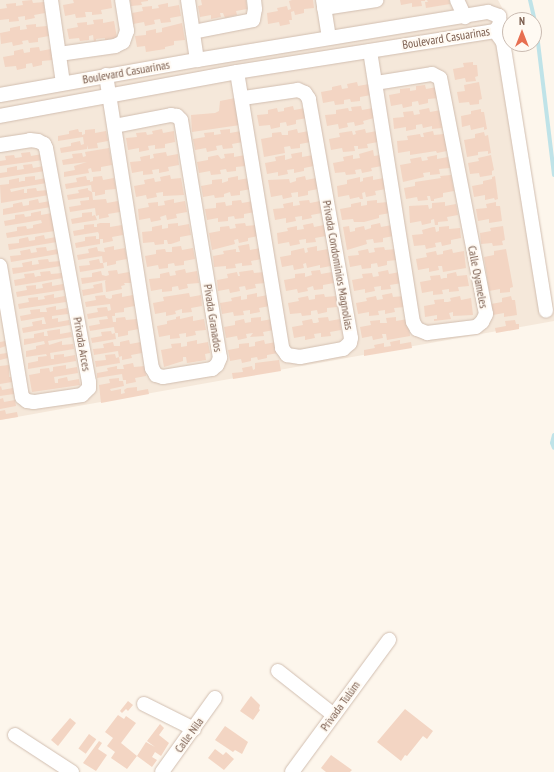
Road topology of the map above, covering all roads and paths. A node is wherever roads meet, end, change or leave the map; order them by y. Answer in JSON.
{"nodes":[{"id":1,"x":52,"y":0,"type":"edge"},
{"id":2,"x":122,"y":0,"type":"edge"},
{"id":3,"x":188,"y":0,"type":"edge"},
{"id":4,"x":254,"y":0,"type":"edge"},
{"id":5,"x":376,"y":0,"type":"edge"},
{"id":6,"x":457,"y":0,"type":"edge"},
{"id":7,"x":324,"y":4,"type":"edge"},
{"id":8,"x":466,"y":16,"type":"junction"},
{"id":9,"x":495,"y":30,"type":"junction"},
{"id":10,"x":193,"y":32,"type":"junction"},
{"id":11,"x":329,"y":38,"type":"junction"},
{"id":12,"x":370,"y":51,"type":"junction"},
{"id":13,"x":59,"y":54,"type":"junction"},
{"id":14,"x":197,"y":60,"type":"junction"},
{"id":15,"x":237,"y":72,"type":"junction"},
{"id":16,"x":106,"y":75,"type":"junction"},
{"id":17,"x":63,"y":83,"type":"junction"},
{"id":18,"x":376,"y":83,"type":"junction"},
{"id":19,"x":0,"y":95,"type":"edge"},
{"id":20,"x":110,"y":96,"type":"junction"},
{"id":21,"x":243,"y":98,"type":"junction"},
{"id":22,"x":0,"y":116,"type":"edge"},
{"id":23,"x":115,"y":126,"type":"junction"},
{"id":24,"x":0,"y":145,"type":"edge"},
{"id":25,"x":0,"y":266,"type":"edge"},
{"id":26,"x":546,"y":311,"type":"dead end"},
{"id":27,"x":389,"y":640,"type":"dead end"},
{"id":28,"x":278,"y":671,"type":"dead end"},
{"id":29,"x":215,"y":698,"type":"dead end"},
{"id":30,"x":144,"y":704,"type":"dead end"},
{"id":31,"x":334,"y":715,"type":"junction"},
{"id":32,"x":194,"y":729,"type":"junction"},
{"id":33,"x":15,"y":735,"type":"dead end"},
{"id":34,"x":72,"y":772,"type":"edge"},
{"id":35,"x":162,"y":772,"type":"edge"},
{"id":36,"x":292,"y":772,"type":"edge"}],
"edges":[{"from":1,"to":13,"type":"street"},
{"from":2,"to":13,"type":"street"},
{"from":3,"to":10,"type":"street"},
{"from":4,"to":10,"type":"street"},
{"from":5,"to":7,"type":"street"},
{"from":6,"to":8,"type":"street"},
{"from":7,"to":11,"type":"street"},
{"from":8,"to":9,"type":"street","name":"Boulevard Casuarinas"},
{"from":8,"to":11,"type":"street","name":"Boulevard Casuarinas"},
{"from":9,"to":12,"type":"street","name":"Boulevard Casuarinas"},
{"from":9,"to":26,"type":"street"},
{"from":10,"to":14,"type":"street"},
{"from":11,"to":14,"type":"street","name":"Boulevard Casuarinas"},
{"from":12,"to":15,"type":"street","name":"Boulevard Casuarinas"},
{"from":12,"to":18,"type":"street","name":"Calle Oyameles"},
{"from":13,"to":17,"type":"street"},
{"from":14,"to":16,"type":"street","name":"Boulevard Casuarinas"},
{"from":15,"to":20,"type":"street","name":"Boulevard Casuarinas"},
{"from":15,"to":21,"type":"street","name":"Privada Condominios Magnolias"},
{"from":16,"to":17,"type":"street","name":"Boulevard Casuarinas"},
{"from":16,"to":20,"type":"street","name":"Pivada Granados"},
{"from":17,"to":19,"type":"street","name":"Boulevard Casuarinas"},
{"from":18,"to":18,"type":"street","name":"Calle Oyameles"},
{"from":20,"to":22,"type":"street","name":"Boulevard Casuarinas"},
{"from":20,"to":23,"type":"street","name":"Pivada Granados"},
{"from":21,"to":21,"type":"street","name":"Privada Condominios Magnolias"},
{"from":23,"to":23,"type":"street","name":"Pivada Granados"},
{"from":24,"to":25,"type":"street","name":"Privada Arces"},
{"from":27,"to":31,"type":"street","name":"Privada Tulúm"},
{"from":28,"to":31,"type":"street"},
{"from":29,"to":32,"type":"street","name":"Calle Nila"},
{"from":30,"to":32,"type":"street"},
{"from":31,"to":36,"type":"street","name":"Privada Tulúm"},
{"from":32,"to":35,"type":"street","name":"Calle Nila"},
{"from":33,"to":34,"type":"street"}]}
